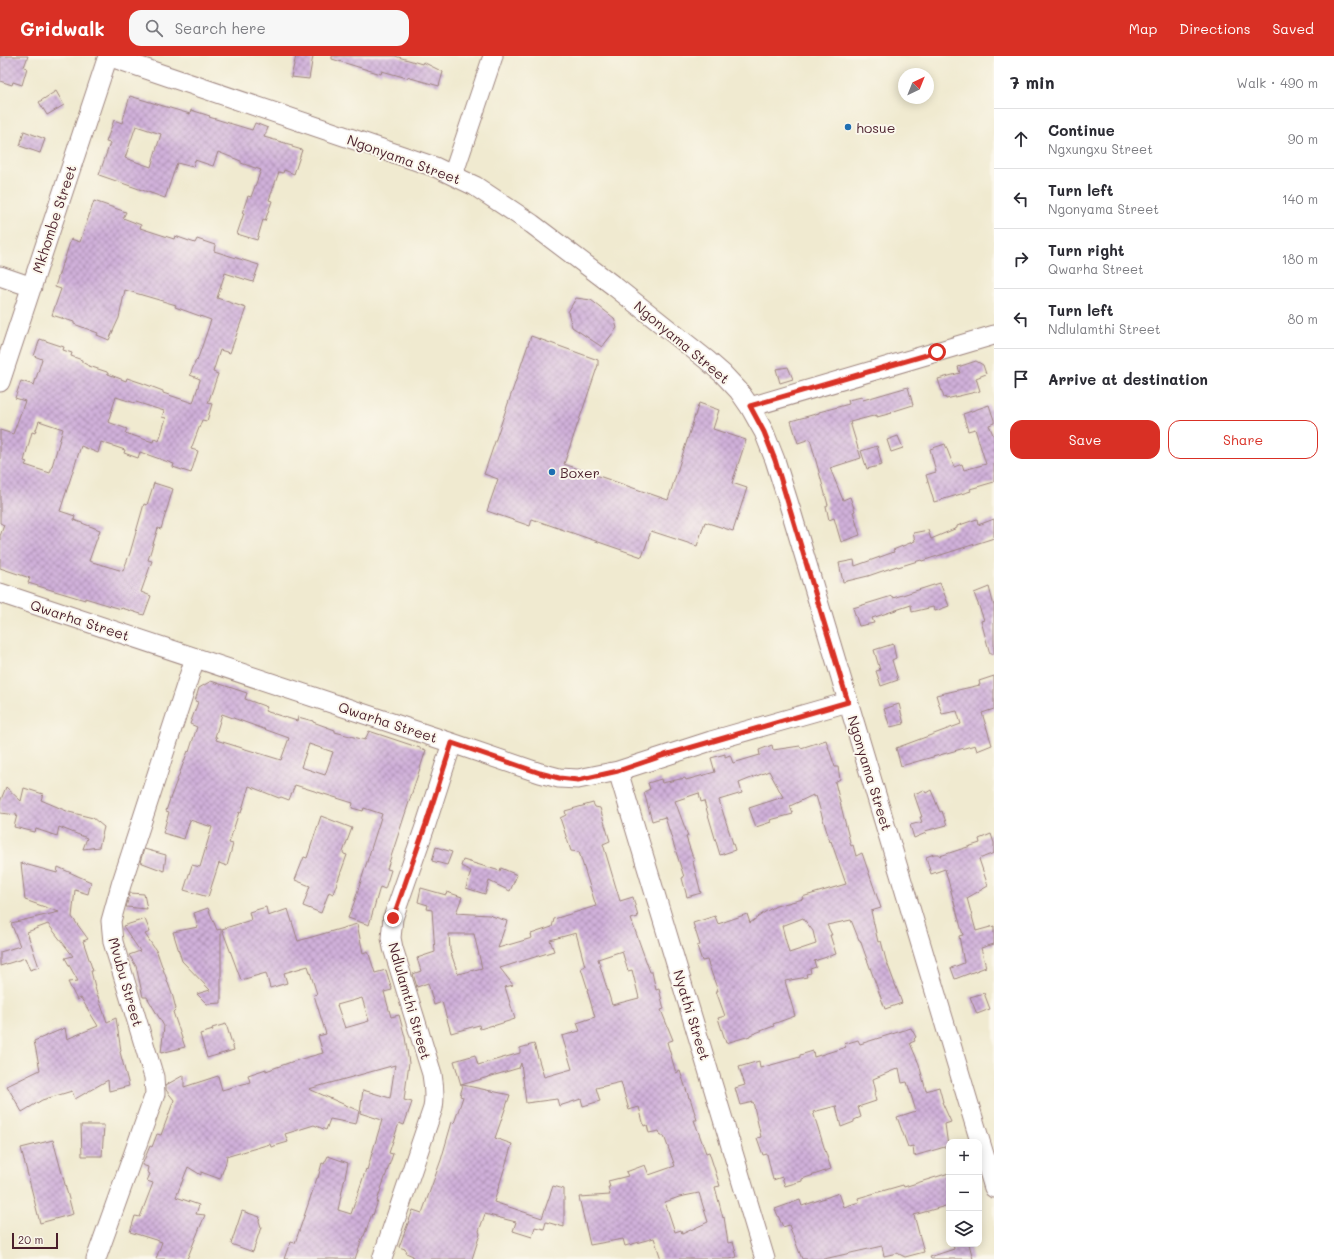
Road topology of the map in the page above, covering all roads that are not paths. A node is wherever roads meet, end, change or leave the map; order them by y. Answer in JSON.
{"nodes":[{"id":1,"x":108,"y":56,"type":"edge"},
{"id":2,"x":493,"y":56,"type":"edge"},
{"id":3,"x":453,"y":175,"type":"junction"},
{"id":4,"x":0,"y":276,"type":"edge"},
{"id":5,"x":32,"y":287,"type":"junction"},
{"id":6,"x":993,"y":341,"type":"edge"},
{"id":7,"x":0,"y":382,"type":"edge"},
{"id":8,"x":750,"y":406,"type":"junction"},
{"id":9,"x":0,"y":593,"type":"edge"},
{"id":10,"x":195,"y":658,"type":"junction"},
{"id":11,"x":848,"y":702,"type":"junction"},
{"id":12,"x":452,"y":743,"type":"junction"},
{"id":13,"x":618,"y":771,"type":"junction"},
{"id":14,"x":994,"y":1188,"type":"edge"},
{"id":15,"x":96,"y":1259,"type":"edge"},
{"id":16,"x":382,"y":1259,"type":"edge"},
{"id":17,"x":765,"y":1259,"type":"edge"}],
"edges":[{"from":1,"to":3,"type":"street","name":"Ngonyama Street"},
{"from":1,"to":5,"type":"street","name":"Mkhombe Street"},
{"from":2,"to":3,"type":"street"},
{"from":3,"to":8,"type":"street","name":"Ngonyama Street"},
{"from":4,"to":5,"type":"street"},
{"from":5,"to":7,"type":"street","name":"Mkhombe Street"},
{"from":6,"to":8,"type":"street"},
{"from":8,"to":11,"type":"street","name":"Ngonyama Street"},
{"from":9,"to":10,"type":"street","name":"Qwarha Street"},
{"from":10,"to":12,"type":"street","name":"Qwarha Street"},
{"from":10,"to":15,"type":"street","name":"Mvubu Street"},
{"from":11,"to":13,"type":"street","name":"Qwarha Street"},
{"from":11,"to":14,"type":"street","name":"Ngonyama Street"},
{"from":12,"to":13,"type":"street","name":"Qwarha Street"},
{"from":12,"to":16,"type":"street","name":"Ndlulamthi Street"},
{"from":13,"to":17,"type":"street","name":"Nyathi Street"}]}
